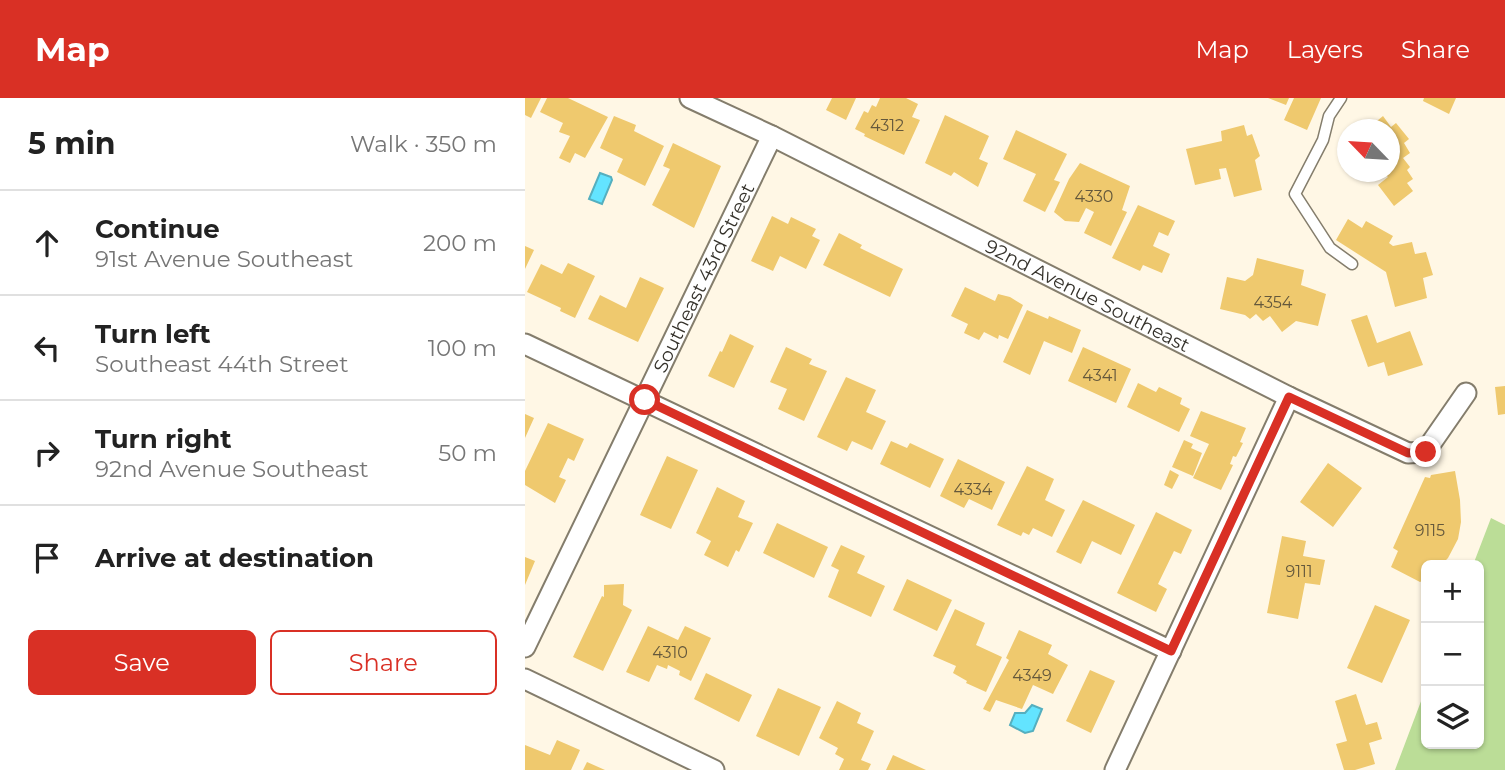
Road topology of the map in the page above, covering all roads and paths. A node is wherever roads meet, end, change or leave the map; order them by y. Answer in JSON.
{"nodes":[{"id":1,"x":690,"y":98,"type":"edge"},
{"id":2,"x":1341,"y":98,"type":"edge"},
{"id":3,"x":772,"y":135,"type":"junction"},
{"id":4,"x":1352,"y":264,"type":"dead end"},
{"id":5,"x":525,"y":344,"type":"edge"},
{"id":6,"x":1466,"y":393,"type":"dead end"},
{"id":7,"x":1289,"y":397,"type":"junction"},
{"id":8,"x":645,"y":400,"type":"junction"},
{"id":9,"x":525,"y":647,"type":"edge"},
{"id":10,"x":1171,"y":651,"type":"junction"},
{"id":11,"x":525,"y":679,"type":"edge"},
{"id":12,"x":714,"y":770,"type":"edge"},
{"id":13,"x":1115,"y":770,"type":"edge"}],
"edges":[{"from":1,"to":3,"type":"street","name":"92nd Avenue Southeast"},
{"from":2,"to":4,"type":"lane"},
{"from":3,"to":7,"type":"street","name":"92nd Avenue Southeast"},
{"from":3,"to":8,"type":"street","name":"Southeast 43rd Street"},
{"from":5,"to":8,"type":"street"},
{"from":6,"to":7,"type":"street","name":"92nd Avenue Southeast"},
{"from":7,"to":10,"type":"street"},
{"from":8,"to":9,"type":"street","name":"Southeast 43rd Street"},
{"from":8,"to":10,"type":"street"},
{"from":10,"to":13,"type":"street"},
{"from":11,"to":12,"type":"street"}]}
